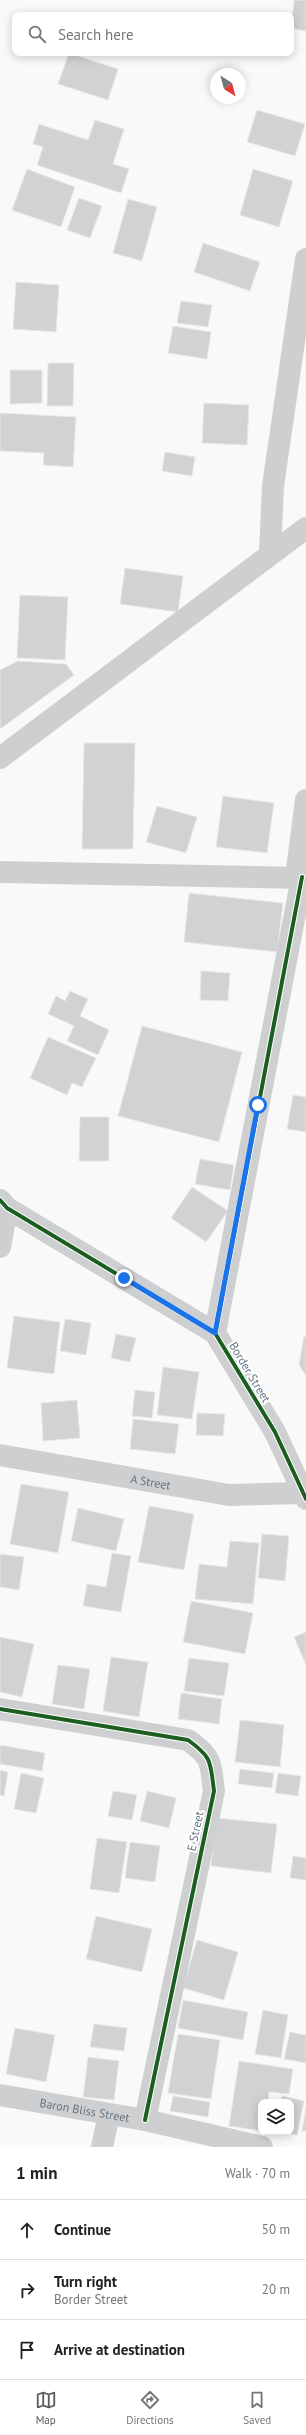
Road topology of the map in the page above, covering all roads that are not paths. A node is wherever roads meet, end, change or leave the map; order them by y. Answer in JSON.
{"nodes":[{"id":1,"x":306,"y":259,"type":"edge"},
{"id":2,"x":306,"y":528,"type":"edge"},
{"id":3,"x":270,"y":553,"type":"junction"},
{"id":4,"x":0,"y":758,"type":"edge"},
{"id":5,"x":306,"y":800,"type":"edge"},
{"id":6,"x":0,"y":872,"type":"edge"},
{"id":7,"x":301,"y":877,"type":"edge"},
{"id":8,"x":3,"y":1204,"type":"edge"},
{"id":9,"x":0,"y":1247,"type":"edge"},
{"id":10,"x":215,"y":1333,"type":"junction"},
{"id":11,"x":0,"y":1456,"type":"edge"},
{"id":12,"x":304,"y":1496,"type":"edge"},
{"id":13,"x":0,"y":1709,"type":"edge"},
{"id":14,"x":0,"y":2095,"type":"edge"},
{"id":15,"x":110,"y":2114,"type":"junction"},
{"id":16,"x":145,"y":2120,"type":"junction"},
{"id":17,"x":102,"y":2147,"type":"edge"},
{"id":18,"x":262,"y":2147,"type":"edge"}],
"edges":[{"from":1,"to":3,"type":"street"},
{"from":2,"to":3,"type":"street"},
{"from":3,"to":4,"type":"street"},
{"from":5,"to":7,"type":"street"},
{"from":6,"to":7,"type":"street"},
{"from":7,"to":10,"type":"street"},
{"from":8,"to":9,"type":"street"},
{"from":8,"to":10,"type":"street","name":"Border Street"},
{"from":10,"to":12,"type":"street","name":"Border Street"},
{"from":11,"to":12,"type":"street","name":"A Street"},
{"from":13,"to":16,"type":"street","name":"E Street"},
{"from":14,"to":15,"type":"street","name":"Baron Bliss Street"},
{"from":15,"to":16,"type":"street","name":"Baron Bliss Street"},
{"from":15,"to":17,"type":"street"},
{"from":16,"to":18,"type":"street","name":"Baron Bliss Street"}]}
